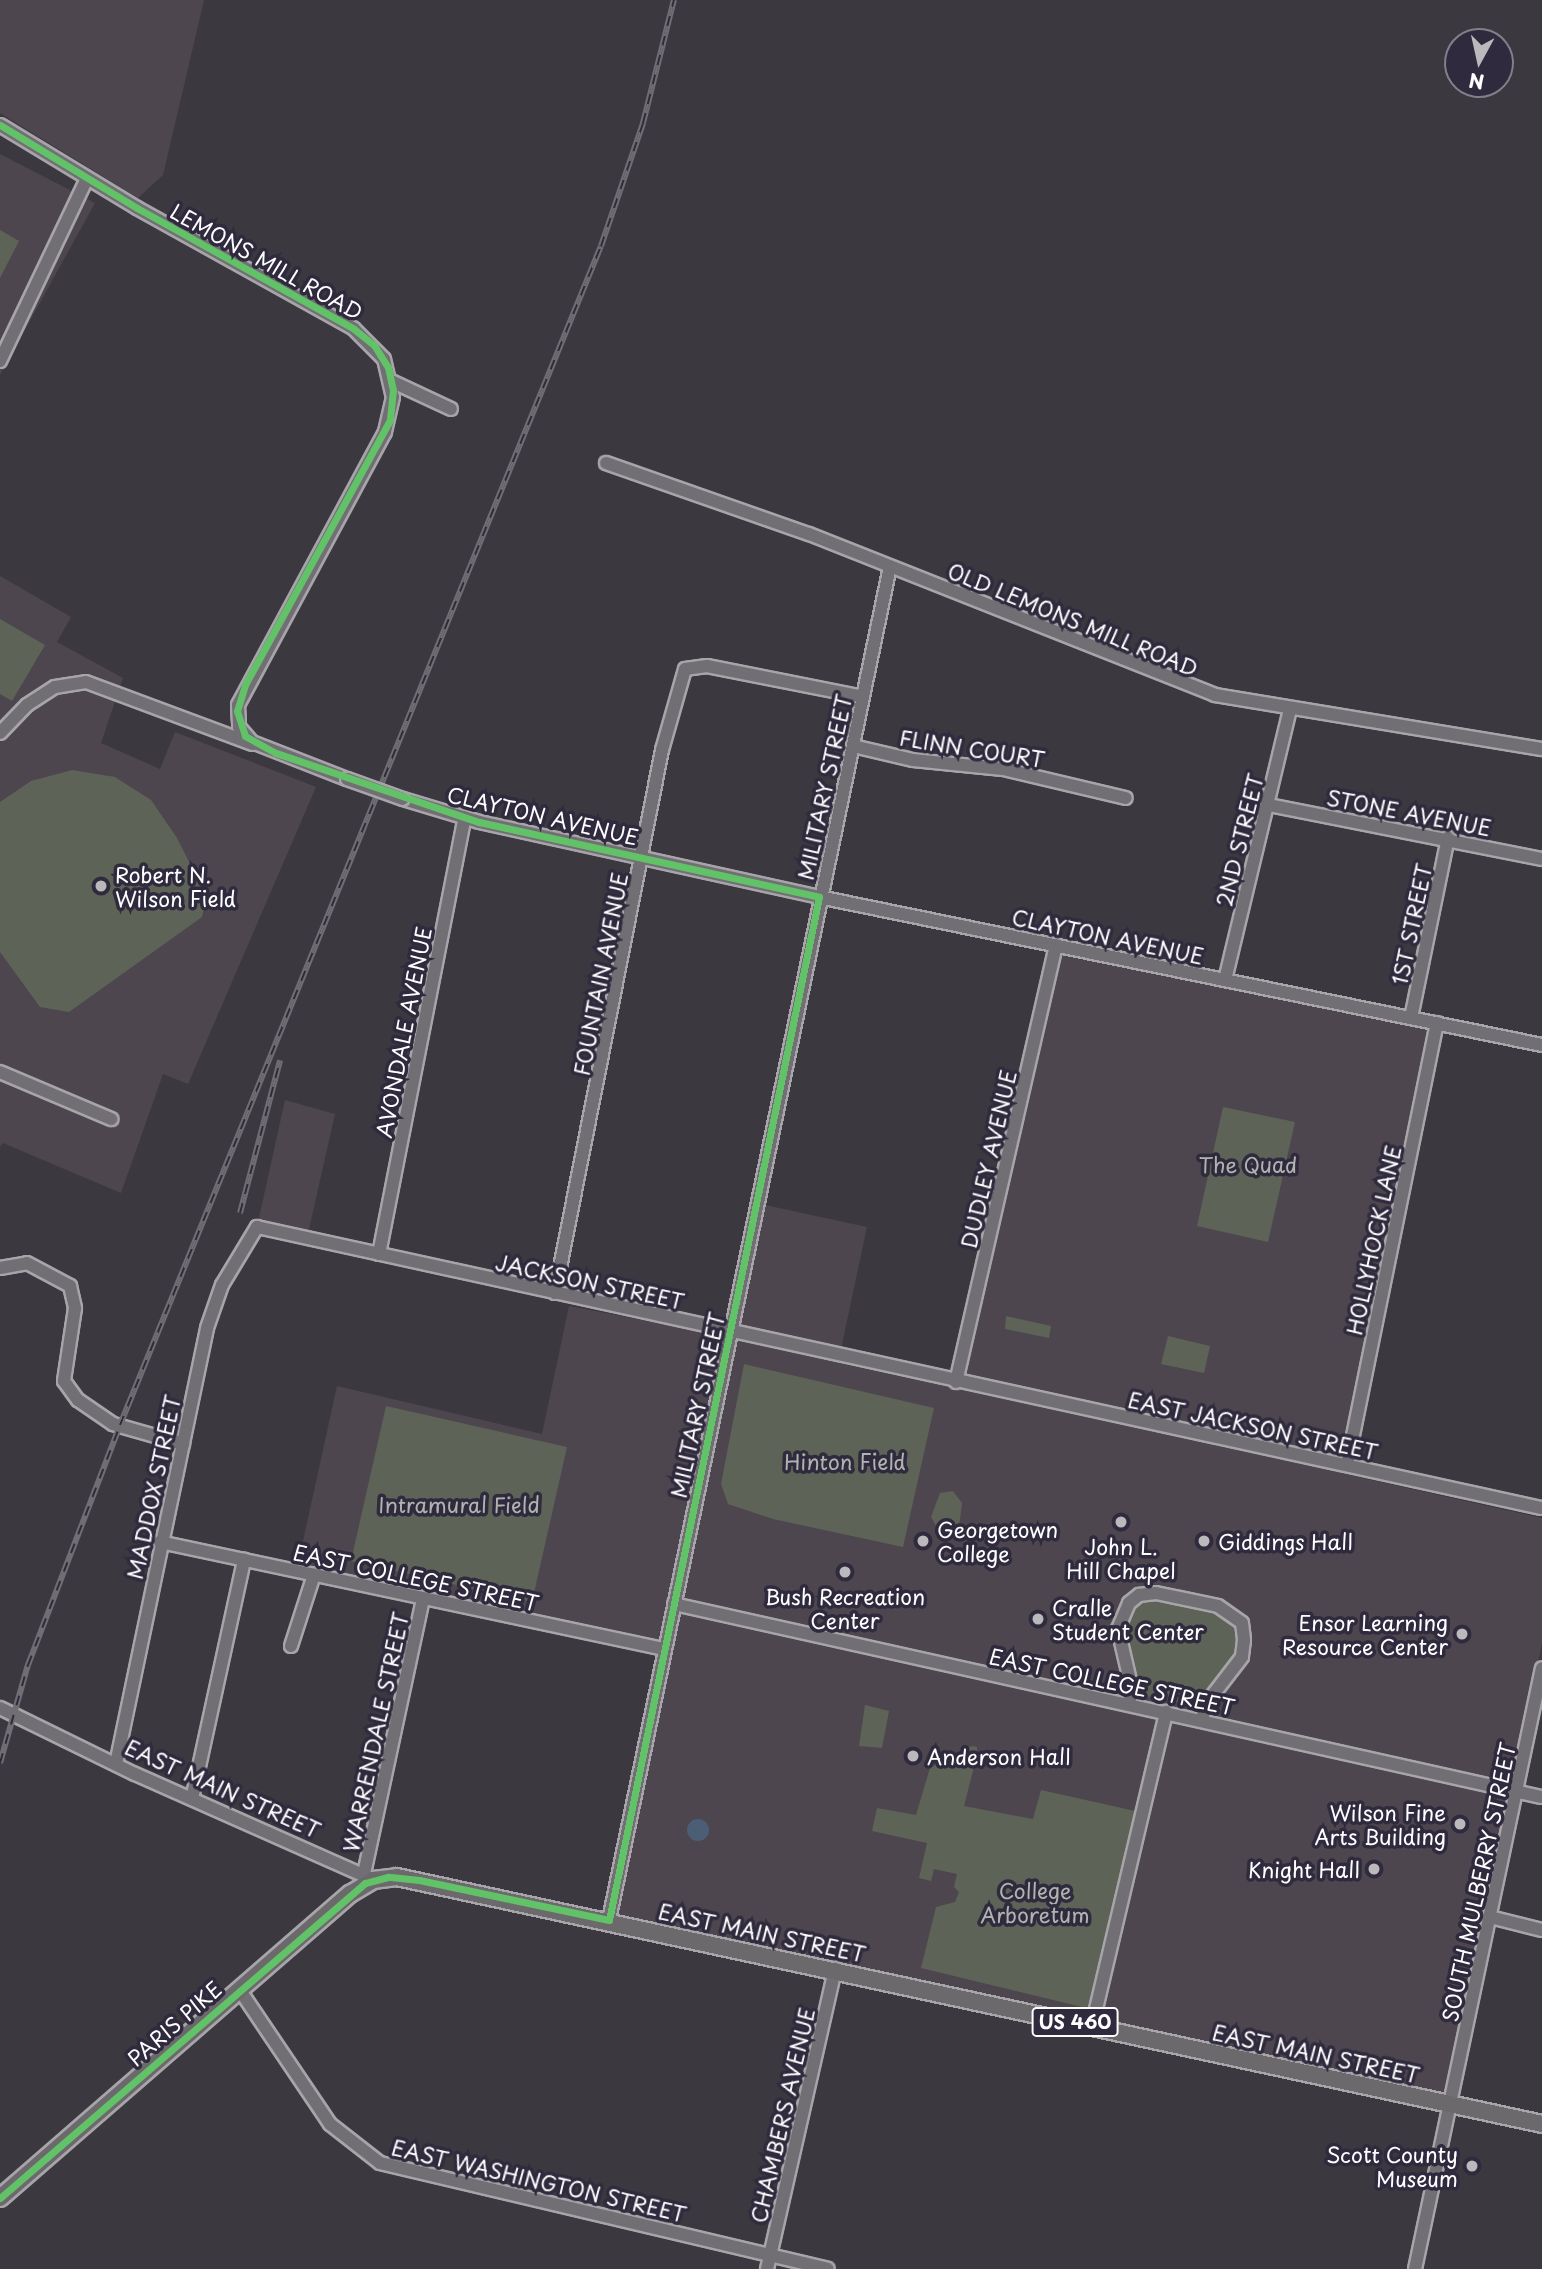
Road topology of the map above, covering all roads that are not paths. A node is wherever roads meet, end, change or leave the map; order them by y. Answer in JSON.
{"nodes":[{"id":1,"x":0,"y":125,"type":"edge"},
{"id":2,"x":87,"y":179,"type":"junction"},
{"id":3,"x":0,"y":361,"type":"edge"},
{"id":4,"x":391,"y":381,"type":"junction"},
{"id":5,"x":451,"y":409,"type":"dead end"},
{"id":6,"x":606,"y":463,"type":"dead end"},
{"id":7,"x":890,"y":567,"type":"junction"},
{"id":8,"x":863,"y":697,"type":"junction"},
{"id":9,"x":1290,"y":710,"type":"junction"},
{"id":10,"x":1,"y":731,"type":"edge"},
{"id":11,"x":257,"y":745,"type":"junction"},
{"id":12,"x":853,"y":746,"type":"junction"},
{"id":13,"x":1542,"y":749,"type":"edge"},
{"id":14,"x":1126,"y":798,"type":"dead end"},
{"id":15,"x":1269,"y":805,"type":"junction"},
{"id":16,"x":465,"y":817,"type":"junction"},
{"id":17,"x":1448,"y":838,"type":"junction"},
{"id":18,"x":643,"y":856,"type":"junction"},
{"id":19,"x":1542,"y":859,"type":"edge"},
{"id":20,"x":820,"y":897,"type":"junction"},
{"id":21,"x":1056,"y":945,"type":"junction"},
{"id":22,"x":1225,"y":979,"type":"junction"},
{"id":23,"x":1411,"y":1018,"type":"junction"},
{"id":24,"x":1437,"y":1023,"type":"junction"},
{"id":25,"x":1542,"y":1045,"type":"edge"},
{"id":26,"x":0,"y":1072,"type":"edge"},
{"id":27,"x":111,"y":1119,"type":"dead end"},
{"id":28,"x":257,"y":1227,"type":"joint"},
{"id":29,"x":379,"y":1254,"type":"junction"},
{"id":30,"x":0,"y":1268,"type":"edge"},
{"id":31,"x":555,"y":1293,"type":"junction"},
{"id":32,"x":730,"y":1332,"type":"junction"},
{"id":33,"x":956,"y":1381,"type":"junction"},
{"id":34,"x":183,"y":1444,"type":"junction"},
{"id":35,"x":1347,"y":1465,"type":"junction"},
{"id":36,"x":1542,"y":1508,"type":"edge"},
{"id":37,"x":160,"y":1542,"type":"junction"},
{"id":38,"x":244,"y":1560,"type":"junction"},
{"id":39,"x":314,"y":1575,"type":"junction"},
{"id":40,"x":423,"y":1598,"type":"junction"},
{"id":41,"x":674,"y":1604,"type":"junction"},
{"id":42,"x":291,"y":1646,"type":"dead end"},
{"id":43,"x":664,"y":1648,"type":"junction"},
{"id":44,"x":1542,"y":1668,"type":"edge"},
{"id":45,"x":1129,"y":1704,"type":"junction"},
{"id":46,"x":0,"y":1708,"type":"edge"},
{"id":47,"x":1166,"y":1712,"type":"junction"},
{"id":48,"x":1202,"y":1720,"type":"junction"},
{"id":49,"x":116,"y":1765,"type":"junction"},
{"id":50,"x":1517,"y":1791,"type":"junction"},
{"id":51,"x":1542,"y":1797,"type":"edge"},
{"id":52,"x":192,"y":1799,"type":"junction"},
{"id":53,"x":369,"y":1877,"type":"junction"},
{"id":54,"x":1490,"y":1917,"type":"junction"},
{"id":55,"x":608,"y":1920,"type":"junction"},
{"id":56,"x":1542,"y":1930,"type":"edge"},
{"id":57,"x":835,"y":1969,"type":"junction"},
{"id":58,"x":239,"y":1989,"type":"junction"},
{"id":59,"x":1092,"y":2026,"type":"junction"},
{"id":60,"x":1451,"y":2104,"type":"junction"},
{"id":61,"x":1542,"y":2124,"type":"edge"},
{"id":62,"x":0,"y":2198,"type":"edge"},
{"id":63,"x":771,"y":2253,"type":"junction"},
{"id":64,"x":767,"y":2269,"type":"edge"},
{"id":65,"x":828,"y":2269,"type":"edge"},
{"id":66,"x":1415,"y":2269,"type":"edge"}],
"edges":[{"from":1,"to":2,"type":"street","name":"LEMONS MILL ROAD"},
{"from":2,"to":3,"type":"street"},
{"from":2,"to":4,"type":"street","name":"LEMONS MILL ROAD"},
{"from":4,"to":5,"type":"street"},
{"from":4,"to":11,"type":"street","name":"LEMONS MILL ROAD"},
{"from":6,"to":7,"type":"street","name":"OLD LEMONS MILL ROAD"},
{"from":7,"to":8,"type":"street","name":"MILITARY STREET"},
{"from":7,"to":9,"type":"street","name":"OLD LEMONS MILL ROAD"},
{"from":8,"to":12,"type":"street","name":"MILITARY STREET"},
{"from":8,"to":18,"type":"street","name":"FOUNTAIN AVENUE"},
{"from":9,"to":13,"type":"street","name":"OLD LEMONS MILL ROAD"},
{"from":9,"to":15,"type":"street","name":"2ND STREET"},
{"from":10,"to":11,"type":"street","name":"CLAYTON AVENUE"},
{"from":11,"to":16,"type":"street","name":"CLAYTON AVENUE","bridge":true},
{"from":12,"to":14,"type":"street","name":"FLINN COURT"},
{"from":12,"to":20,"type":"street","name":"MILITARY STREET"},
{"from":15,"to":17,"type":"street","name":"STONE AVENUE"},
{"from":15,"to":22,"type":"street","name":"2ND STREET"},
{"from":16,"to":18,"type":"street","name":"CLAYTON AVENUE"},
{"from":16,"to":29,"type":"street","name":"AVONDALE AVENUE"},
{"from":17,"to":19,"type":"street","name":"STONE AVENUE"},
{"from":17,"to":23,"type":"street","name":"1ST STREET"},
{"from":18,"to":20,"type":"street","name":"CLAYTON AVENUE"},
{"from":18,"to":31,"type":"street","name":"FOUNTAIN AVENUE"},
{"from":20,"to":21,"type":"street","name":"CLAYTON AVENUE"},
{"from":20,"to":32,"type":"street","name":"MILITARY STREET"},
{"from":21,"to":22,"type":"street","name":"CLAYTON AVENUE"},
{"from":21,"to":33,"type":"street","name":"DUDLEY AVENUE"},
{"from":22,"to":23,"type":"street","name":"CLAYTON AVENUE"},
{"from":23,"to":24,"type":"street","name":"CLAYTON AVENUE"},
{"from":24,"to":25,"type":"street","name":"CLAYTON AVENUE"},
{"from":24,"to":35,"type":"street","name":"HOLLYHOCK LANE"},
{"from":26,"to":27,"type":"street"},
{"from":28,"to":29,"type":"street","name":"JACKSON STREET"},
{"from":28,"to":34,"type":"street","name":"MADDOX STREET"},
{"from":29,"to":31,"type":"street","name":"JACKSON STREET"},
{"from":30,"to":34,"type":"street"},
{"from":31,"to":32,"type":"street","name":"JACKSON STREET"},
{"from":32,"to":33,"type":"street","name":"JACKSON STREET"},
{"from":32,"to":41,"type":"street","name":"MILITARY STREET"},
{"from":33,"to":35,"type":"street","name":"EAST JACKSON STREET"},
{"from":34,"to":37,"type":"street","name":"MADDOX STREET"},
{"from":35,"to":36,"type":"street","name":"EAST JACKSON STREET"},
{"from":37,"to":38,"type":"street","name":"EAST COLLEGE STREET"},
{"from":37,"to":49,"type":"street","name":"MADDOX STREET"},
{"from":38,"to":39,"type":"street","name":"EAST COLLEGE STREET"},
{"from":38,"to":52,"type":"street"},
{"from":39,"to":40,"type":"street","name":"EAST COLLEGE STREET"},
{"from":39,"to":42,"type":"street"},
{"from":40,"to":43,"type":"street","name":"EAST COLLEGE STREET"},
{"from":40,"to":53,"type":"street","name":"WARRENDALE STREET"},
{"from":41,"to":43,"type":"street","name":"MILITARY STREET"},
{"from":41,"to":45,"type":"street","name":"EAST COLLEGE STREET"},
{"from":43,"to":55,"type":"street","name":"MILITARY STREET"},
{"from":44,"to":50,"type":"street","name":"SOUTH MULBERRY STREET"},
{"from":45,"to":47,"type":"street","name":"EAST COLLEGE STREET"},
{"from":45,"to":48,"type":"street"},
{"from":46,"to":49,"type":"street","name":"EAST MAIN STREET"},
{"from":47,"to":48,"type":"street","name":"EAST COLLEGE STREET"},
{"from":47,"to":59,"type":"street"},
{"from":48,"to":50,"type":"street","name":"EAST COLLEGE STREET"},
{"from":49,"to":52,"type":"street","name":"EAST MAIN STREET"},
{"from":50,"to":51,"type":"street","name":"EAST COLLEGE STREET"},
{"from":50,"to":54,"type":"street","name":"SOUTH MULBERRY STREET"},
{"from":52,"to":53,"type":"street","name":"EAST MAIN STREET"},
{"from":53,"to":55,"type":"main road","name":"EAST MAIN STREET","number":"US 460"},
{"from":53,"to":58,"type":"main road","name":"PARIS PIKE","number":"US 460"},
{"from":54,"to":56,"type":"street"},
{"from":54,"to":60,"type":"street","name":"SOUTH MULBERRY STREET"},
{"from":55,"to":57,"type":"main road","name":"EAST MAIN STREET","number":"US 460"},
{"from":57,"to":59,"type":"main road","name":"EAST MAIN STREET","number":"US 460"},
{"from":57,"to":63,"type":"street","name":"CHAMBERS AVENUE"},
{"from":58,"to":62,"type":"main road","name":"PARIS PIKE","number":"US 460"},
{"from":58,"to":63,"type":"street","name":"EAST WASHINGTON STREET"},
{"from":59,"to":60,"type":"main road","name":"EAST MAIN STREET","number":"US 460"},
{"from":60,"to":61,"type":"main road","name":"EAST MAIN STREET","number":"US 460"},
{"from":60,"to":66,"type":"street","name":"SOUTH MULBERRY STREET"},
{"from":63,"to":64,"type":"street","name":"CHAMBERS AVENUE"},
{"from":63,"to":65,"type":"street","name":"EAST WASHINGTON STREET"}]}
